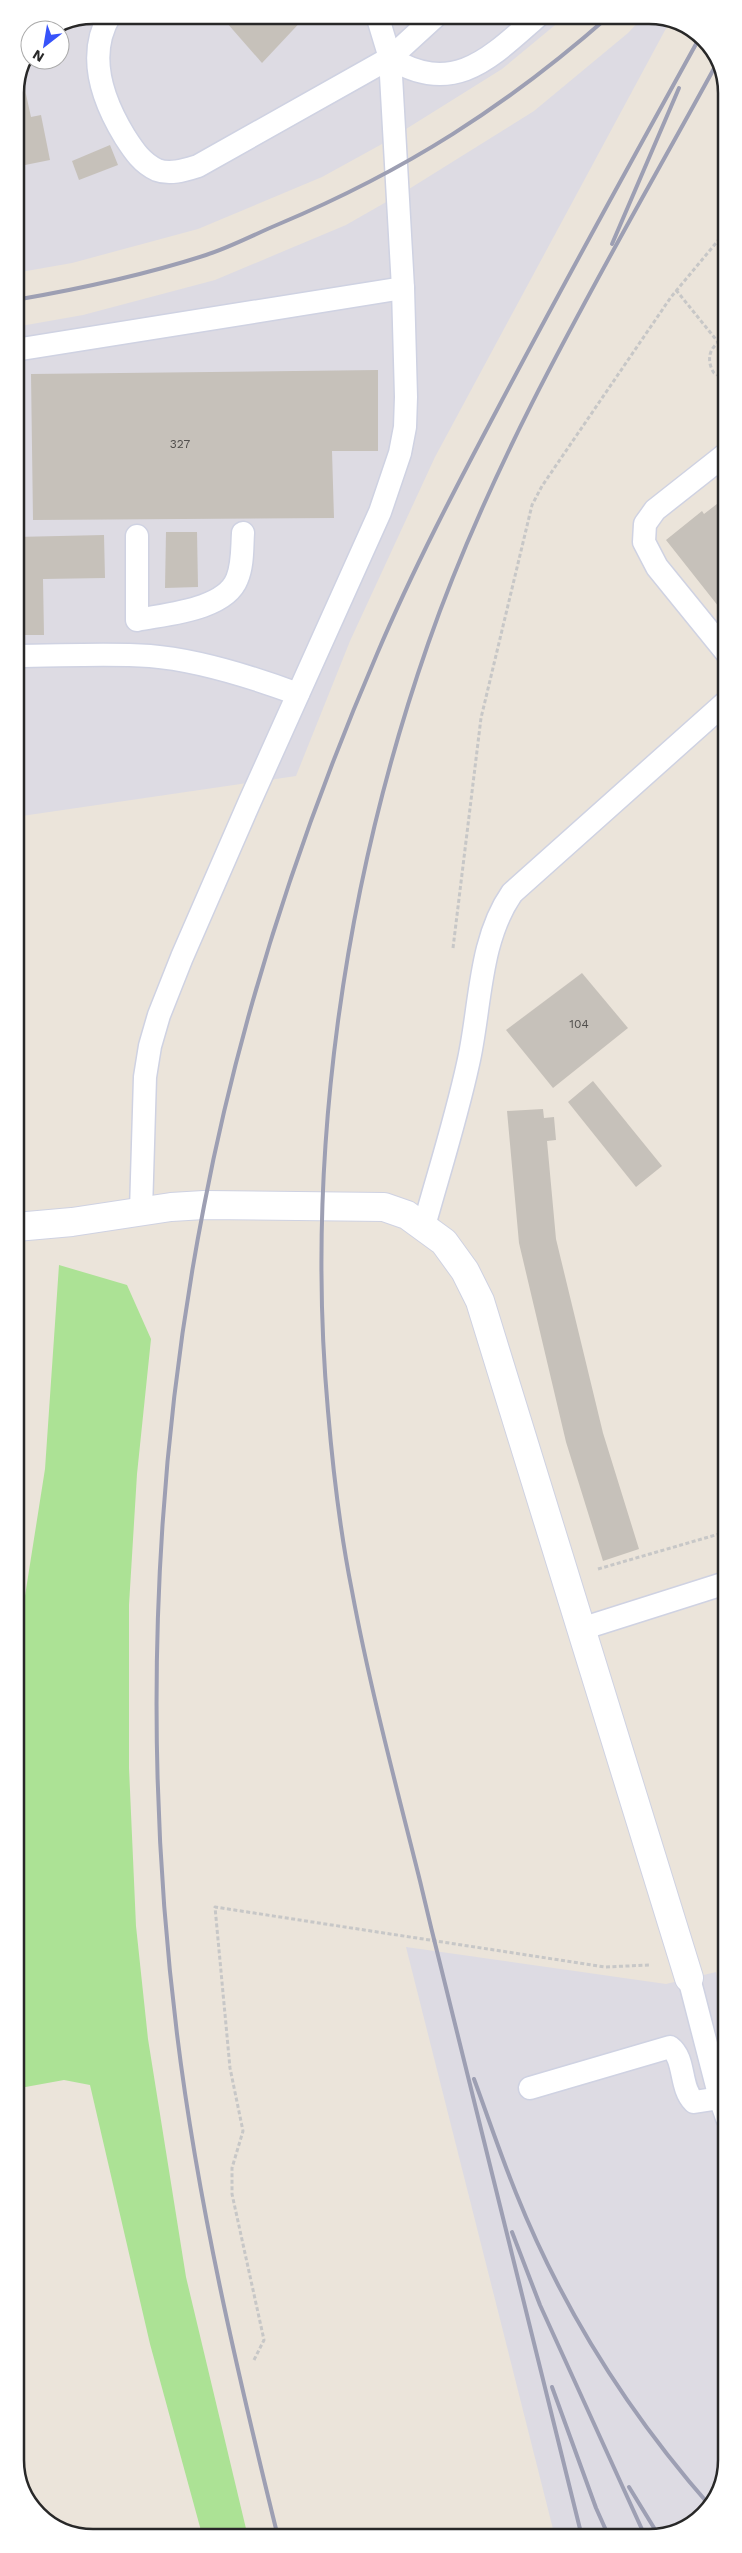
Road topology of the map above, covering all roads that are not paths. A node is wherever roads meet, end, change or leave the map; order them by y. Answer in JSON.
{"nodes":[{"id":1,"x":106,"y":24,"type":"edge"},
{"id":2,"x":380,"y":24,"type":"edge"},
{"id":3,"x":427,"y":24,"type":"edge"},
{"id":4,"x":528,"y":24,"type":"edge"},
{"id":5,"x":390,"y":58,"type":"junction"},
{"id":6,"x":403,"y":288,"type":"junction"},
{"id":7,"x":24,"y":349,"type":"edge"},
{"id":8,"x":718,"y":460,"type":"edge"},
{"id":9,"x":242,"y":533,"type":"dead end"},
{"id":10,"x":137,"y":536,"type":"dead end"},
{"id":11,"x":137,"y":620,"type":"junction"},
{"id":12,"x":718,"y":642,"type":"edge"},
{"id":13,"x":24,"y":656,"type":"edge"},
{"id":14,"x":138,"y":656,"type":"junction"},
{"id":15,"x":298,"y":694,"type":"junction"},
{"id":16,"x":718,"y":709,"type":"edge"},
{"id":17,"x":141,"y":1211,"type":"junction"},
{"id":18,"x":24,"y":1226,"type":"edge"},
{"id":19,"x":424,"y":1226,"type":"junction"},
{"id":20,"x":718,"y":1585,"type":"edge"},
{"id":21,"x":581,"y":1628,"type":"junction"},
{"id":22,"x":687,"y":1971,"type":"joint"},
{"id":23,"x":718,"y":2080,"type":"edge"},
{"id":24,"x":530,"y":2088,"type":"dead end"},
{"id":25,"x":718,"y":2104,"type":"edge"}],
"edges":[{"from":1,"to":5,"type":"lane"},
{"from":2,"to":5,"type":"lane"},
{"from":3,"to":5,"type":"lane"},
{"from":4,"to":5,"type":"lane"},
{"from":5,"to":6,"type":"lane"},
{"from":6,"to":7,"type":"lane"},
{"from":6,"to":15,"type":"lane"},
{"from":8,"to":12,"type":"lane"},
{"from":9,"to":11,"type":"lane"},
{"from":10,"to":11,"type":"lane"},
{"from":11,"to":14,"type":"lane"},
{"from":13,"to":14,"type":"lane"},
{"from":14,"to":15,"type":"lane"},
{"from":15,"to":17,"type":"lane"},
{"from":16,"to":19,"type":"lane"},
{"from":17,"to":18,"type":"street"},
{"from":17,"to":19,"type":"street"},
{"from":19,"to":21,"type":"street"},
{"from":20,"to":21,"type":"lane"},
{"from":21,"to":22,"type":"street"},
{"from":22,"to":23,"type":"lane"},
{"from":24,"to":25,"type":"lane"}]}
